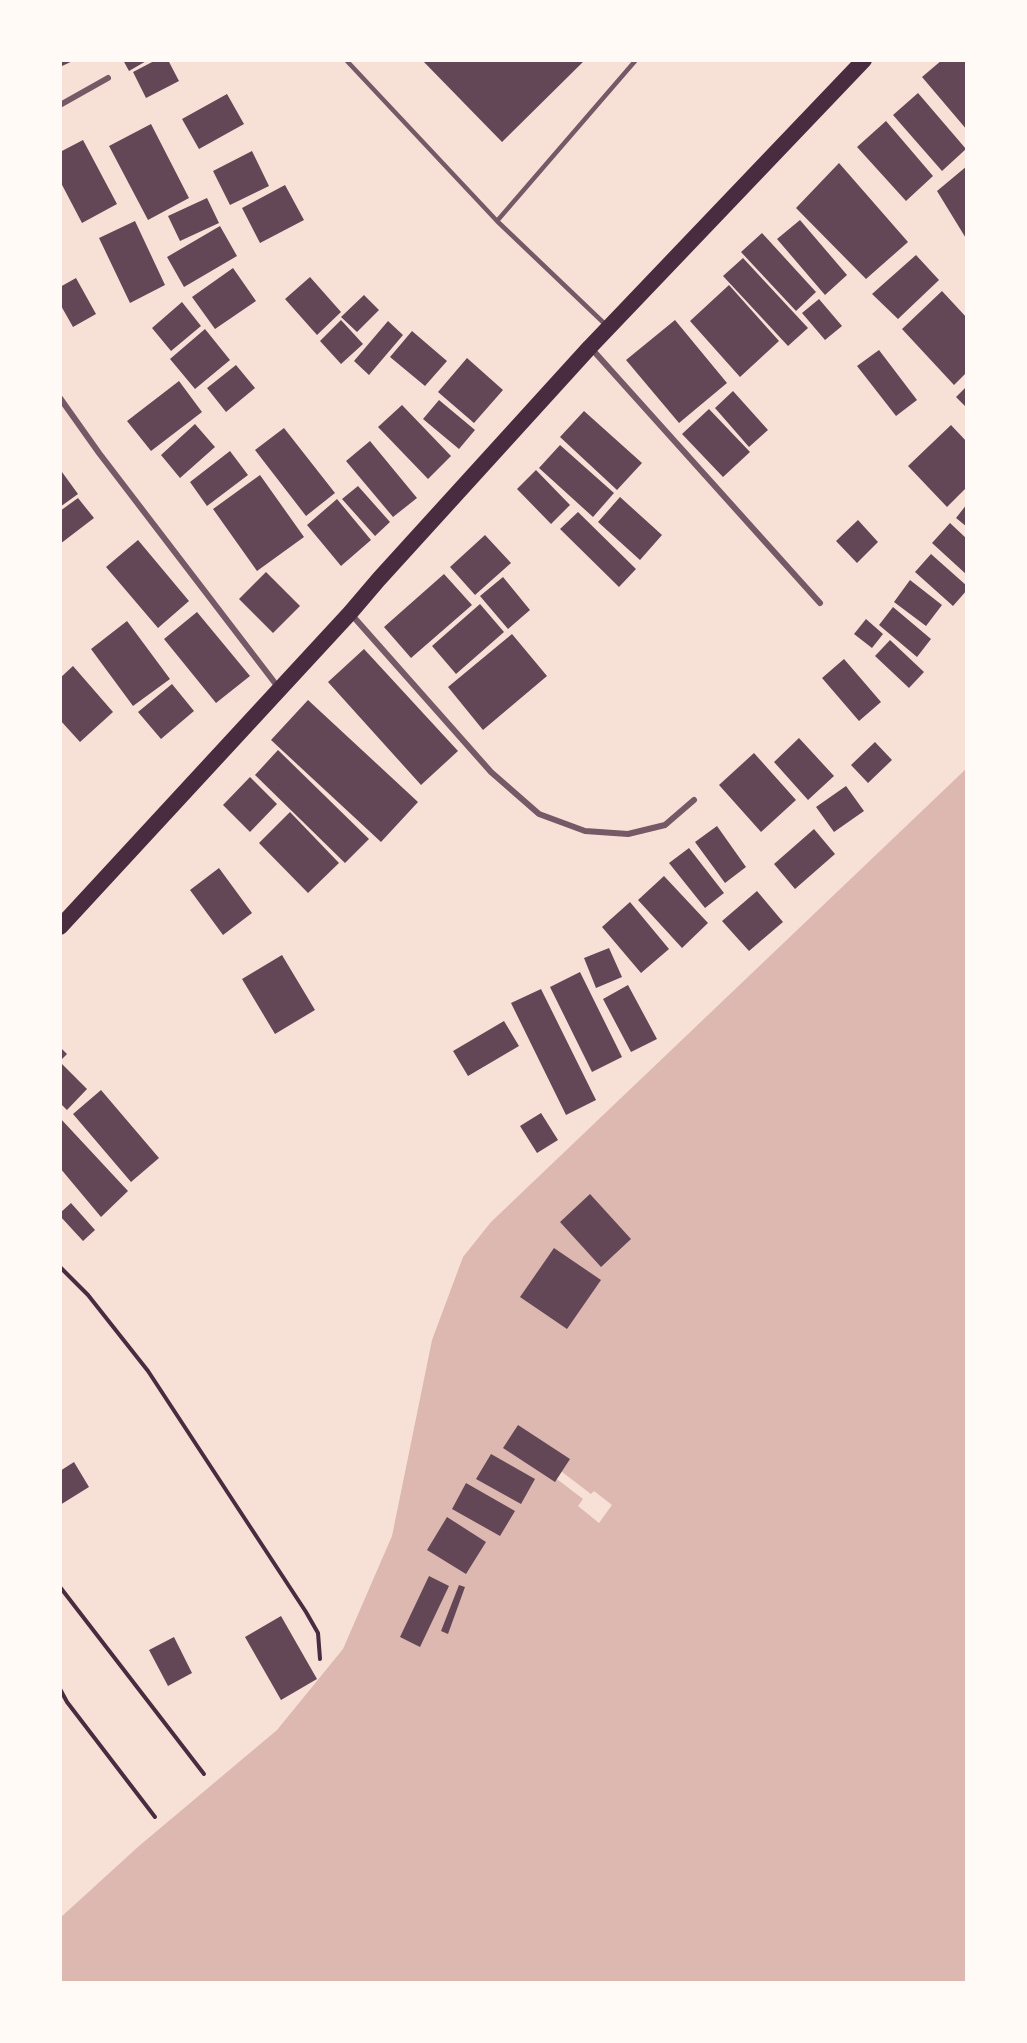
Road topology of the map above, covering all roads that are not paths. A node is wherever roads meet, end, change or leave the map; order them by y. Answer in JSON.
{"nodes":[{"id":1,"x":346,"y":60,"type":"edge"},
{"id":2,"x":636,"y":60,"type":"edge"},
{"id":3,"x":864,"y":60,"type":"edge"},
{"id":4,"x":108,"y":78,"type":"dead end"},
{"id":5,"x":60,"y":105,"type":"edge"},
{"id":6,"x":497,"y":221,"type":"junction"},
{"id":7,"x":608,"y":328,"type":"junction"},
{"id":8,"x":590,"y":347,"type":"junction"},
{"id":9,"x":60,"y":398,"type":"edge"},
{"id":10,"x":820,"y":603,"type":"dead end"},
{"id":11,"x":350,"y":613,"type":"junction"},
{"id":12,"x":280,"y":690,"type":"junction"},
{"id":13,"x":694,"y":800,"type":"dead end"},
{"id":14,"x":60,"y":927,"type":"edge"}],
"edges":[{"from":1,"to":6,"type":"lane"},
{"from":2,"to":6,"type":"lane"},
{"from":3,"to":7,"type":"highway"},
{"from":4,"to":5,"type":"street"},
{"from":6,"to":7,"type":"lane"},
{"from":7,"to":8,"type":"highway"},
{"from":8,"to":10,"type":"street"},
{"from":8,"to":11,"type":"highway"},
{"from":9,"to":12,"type":"street"},
{"from":11,"to":12,"type":"highway"},
{"from":11,"to":13,"type":"street"},
{"from":12,"to":14,"type":"highway"}]}
